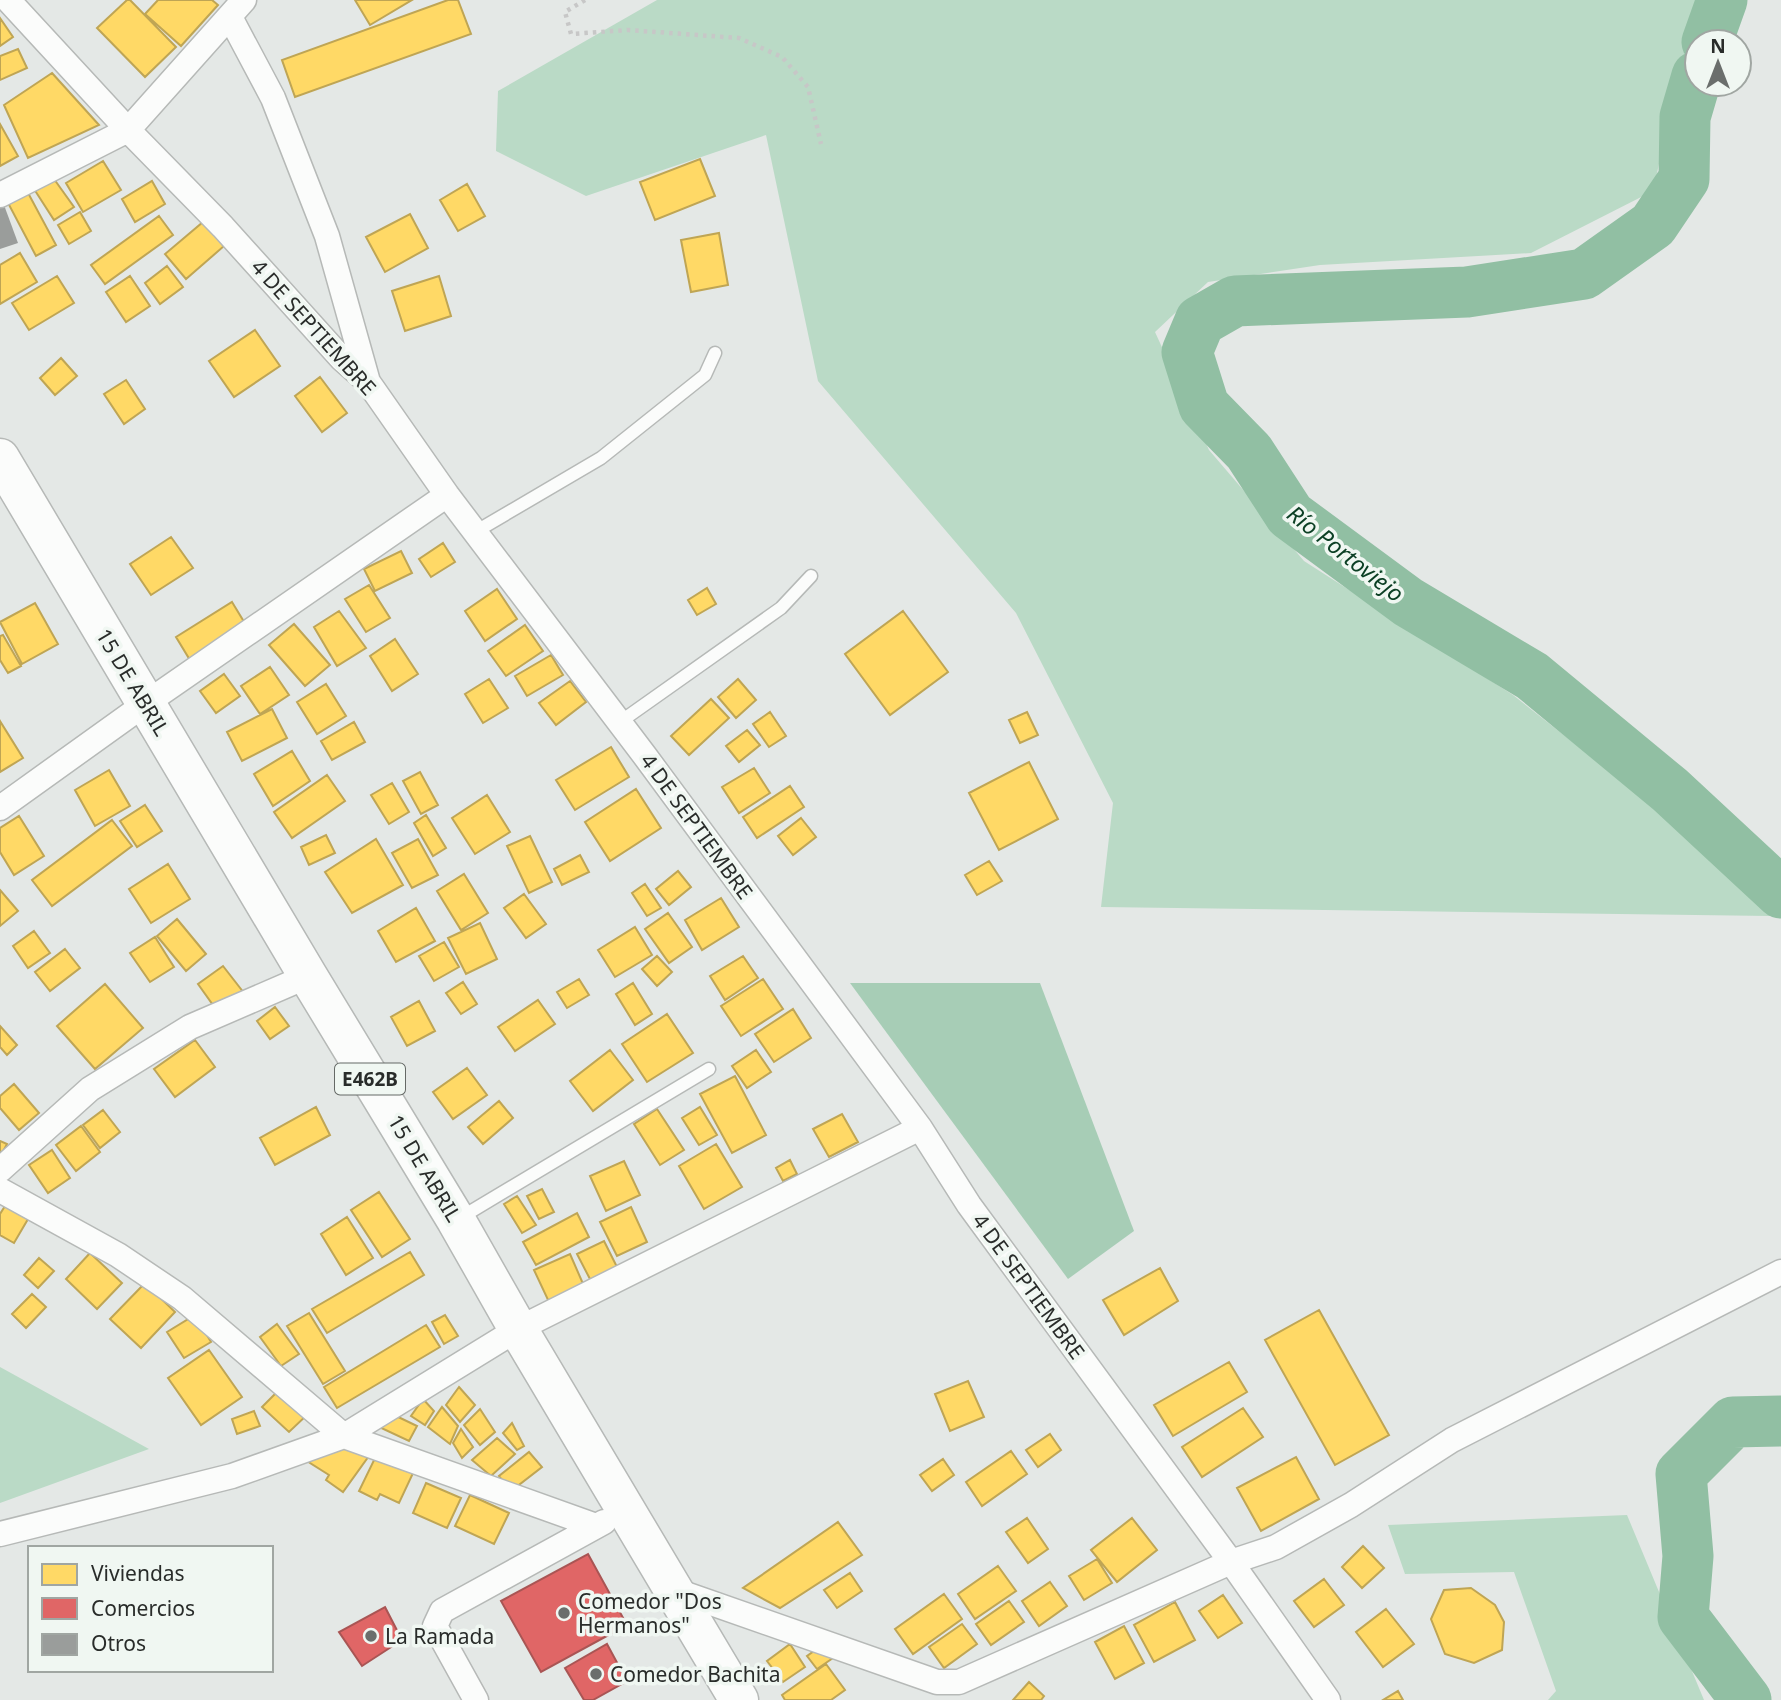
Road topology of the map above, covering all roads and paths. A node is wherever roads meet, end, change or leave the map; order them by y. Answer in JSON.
{"nodes":[{"id":1,"x":8,"y":0,"type":"edge"},
{"id":2,"x":585,"y":0,"type":"edge"},
{"id":3,"x":237,"y":8,"type":"edge"},
{"id":4,"x":128,"y":131,"type":"junction"},
{"id":5,"x":821,"y":144,"type":"dead end"},
{"id":6,"x":0,"y":195,"type":"edge"},
{"id":7,"x":715,"y":353,"type":"dead end"},
{"id":8,"x":368,"y":382,"type":"junction"},
{"id":9,"x":0,"y":458,"type":"edge"},
{"id":10,"x":447,"y":495,"type":"junction"},
{"id":11,"x":475,"y":532,"type":"junction"},
{"id":12,"x":811,"y":576,"type":"dead end"},
{"id":13,"x":145,"y":704,"type":"junction"},
{"id":14,"x":620,"y":722,"type":"junction"},
{"id":15,"x":0,"y":808,"type":"edge"},
{"id":16,"x":308,"y":976,"type":"junction"},
{"id":17,"x":709,"y":1069,"type":"dead end"},
{"id":18,"x":920,"y":1128,"type":"junction"},
{"id":19,"x":0,"y":1170,"type":"edge"},
{"id":20,"x":0,"y":1190,"type":"edge"},
{"id":21,"x":456,"y":1220,"type":"junction"},
{"id":22,"x":1781,"y":1272,"type":"edge"},
{"id":23,"x":518,"y":1329,"type":"junction"},
{"id":24,"x":344,"y":1436,"type":"junction"},
{"id":25,"x":611,"y":1518,"type":"junction"},
{"id":26,"x":0,"y":1534,"type":"edge"},
{"id":27,"x":1231,"y":1562,"type":"junction"},
{"id":28,"x":674,"y":1590,"type":"junction"},
{"id":29,"x":476,"y":1700,"type":"edge"},
{"id":30,"x":739,"y":1700,"type":"edge"},
{"id":31,"x":1328,"y":1700,"type":"edge"}],
"edges":[{"from":1,"to":4,"type":"street","name":"4 DE SEPTIEMBRE"},
{"from":2,"to":5,"type":"path"},
{"from":3,"to":4,"type":"street"},
{"from":3,"to":8,"type":"street"},
{"from":4,"to":6,"type":"street"},
{"from":4,"to":8,"type":"street","name":"4 DE SEPTIEMBRE"},
{"from":7,"to":11,"type":"lane"},
{"from":8,"to":10,"type":"street","name":"4 DE SEPTIEMBRE"},
{"from":9,"to":13,"type":"main road","name":"15 DE ABRIL","number":"E462B"},
{"from":10,"to":11,"type":"street","name":"4 DE SEPTIEMBRE"},
{"from":10,"to":13,"type":"street"},
{"from":11,"to":14,"type":"street","name":"4 DE SEPTIEMBRE"},
{"from":12,"to":14,"type":"lane"},
{"from":13,"to":15,"type":"street"},
{"from":13,"to":16,"type":"main road","name":"15 DE ABRIL","number":"E462B"},
{"from":14,"to":18,"type":"street","name":"4 DE SEPTIEMBRE"},
{"from":16,"to":19,"type":"street"},
{"from":16,"to":21,"type":"main road","name":"15 DE ABRIL","number":"E462B"},
{"from":17,"to":21,"type":"lane"},
{"from":18,"to":23,"type":"street"},
{"from":18,"to":27,"type":"street","name":"4 DE SEPTIEMBRE"},
{"from":20,"to":24,"type":"street"},
{"from":21,"to":23,"type":"main road","name":"15 DE ABRIL","number":"E462B"},
{"from":22,"to":27,"type":"street"},
{"from":23,"to":24,"type":"street"},
{"from":23,"to":25,"type":"main road","name":"15 DE ABRIL","number":"E462B"},
{"from":24,"to":25,"type":"street"},
{"from":24,"to":26,"type":"street"},
{"from":25,"to":28,"type":"main road","name":"15 DE ABRIL","number":"E462B"},
{"from":25,"to":29,"type":"street"},
{"from":27,"to":28,"type":"street"},
{"from":27,"to":31,"type":"street","name":"4 DE SEPTIEMBRE"},
{"from":28,"to":30,"type":"main road","name":"15 DE ABRIL","number":"E462B"}]}
